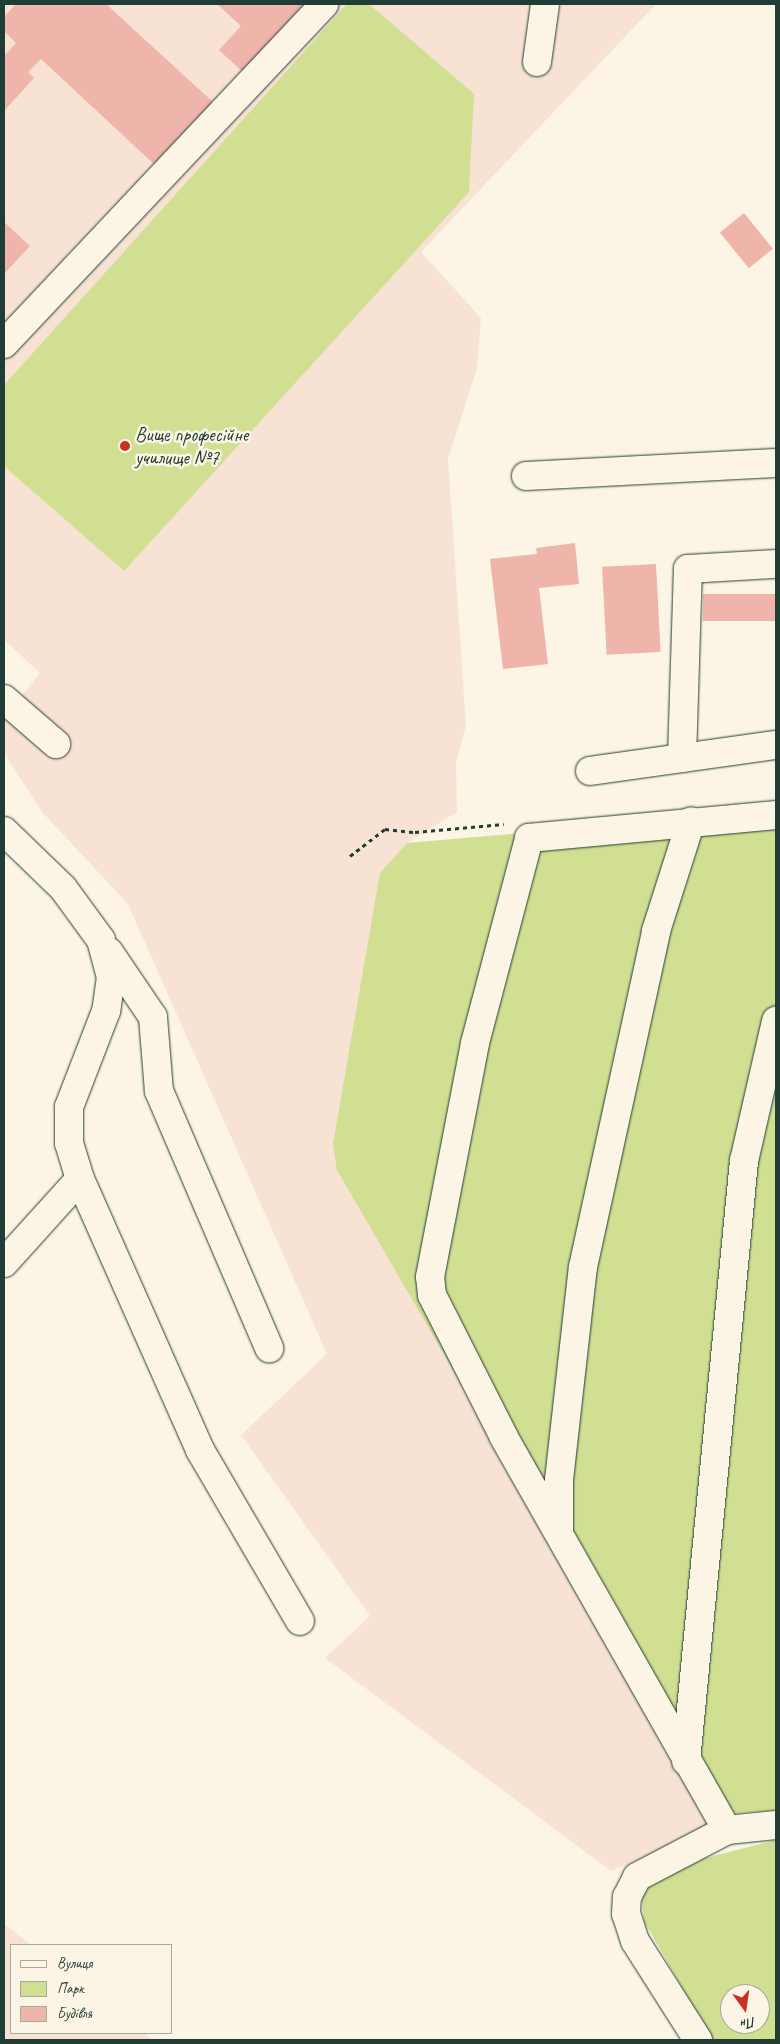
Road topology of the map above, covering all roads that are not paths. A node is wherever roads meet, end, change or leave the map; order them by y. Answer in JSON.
{"nodes":[{"id":1,"x":324,"y":4,"type":"edge"},
{"id":2,"x":545,"y":4,"type":"edge"},
{"id":3,"x":537,"y":62,"type":"dead end"},
{"id":4,"x":4,"y":344,"type":"edge"},
{"id":5,"x":776,"y":463,"type":"edge"},
{"id":6,"x":526,"y":476,"type":"dead end"},
{"id":7,"x":776,"y":564,"type":"edge"},
{"id":8,"x":4,"y":699,"type":"edge"},
{"id":9,"x":56,"y":744,"type":"dead end"},
{"id":10,"x":776,"y":745,"type":"edge"},
{"id":11,"x":682,"y":758,"type":"junction"},
{"id":12,"x":590,"y":772,"type":"dead end"},
{"id":13,"x":776,"y":815,"type":"edge"},
{"id":14,"x":691,"y":821,"type":"junction"},
{"id":15,"x":4,"y":831,"type":"edge"},
{"id":16,"x":101,"y":940,"type":"junction"},
{"id":17,"x":776,"y":1022,"type":"edge"},
{"id":18,"x":80,"y":1178,"type":"junction"},
{"id":19,"x":4,"y":1263,"type":"edge"},
{"id":20,"x":269,"y":1348,"type":"dead end"},
{"id":21,"x":559,"y":1535,"type":"junction"},
{"id":22,"x":300,"y":1621,"type":"dead end"},
{"id":23,"x":686,"y":1761,"type":"junction"},
{"id":24,"x":776,"y":1825,"type":"edge"},
{"id":25,"x":727,"y":1830,"type":"junction"},
{"id":26,"x":698,"y":2040,"type":"edge"}],
"edges":[{"from":1,"to":4,"type":"street"},
{"from":2,"to":3,"type":"street"},
{"from":5,"to":6,"type":"street"},
{"from":7,"to":11,"type":"street"},
{"from":8,"to":9,"type":"street"},
{"from":10,"to":11,"type":"street"},
{"from":11,"to":12,"type":"street"},
{"from":13,"to":14,"type":"street"},
{"from":14,"to":21,"type":"street"},
{"from":14,"to":21,"type":"street"},
{"from":15,"to":16,"type":"street"},
{"from":16,"to":18,"type":"street"},
{"from":16,"to":20,"type":"street"},
{"from":17,"to":23,"type":"street"},
{"from":18,"to":19,"type":"street"},
{"from":18,"to":22,"type":"street"},
{"from":21,"to":23,"type":"street"},
{"from":23,"to":25,"type":"street"},
{"from":24,"to":25,"type":"street"},
{"from":25,"to":26,"type":"street"}]}
